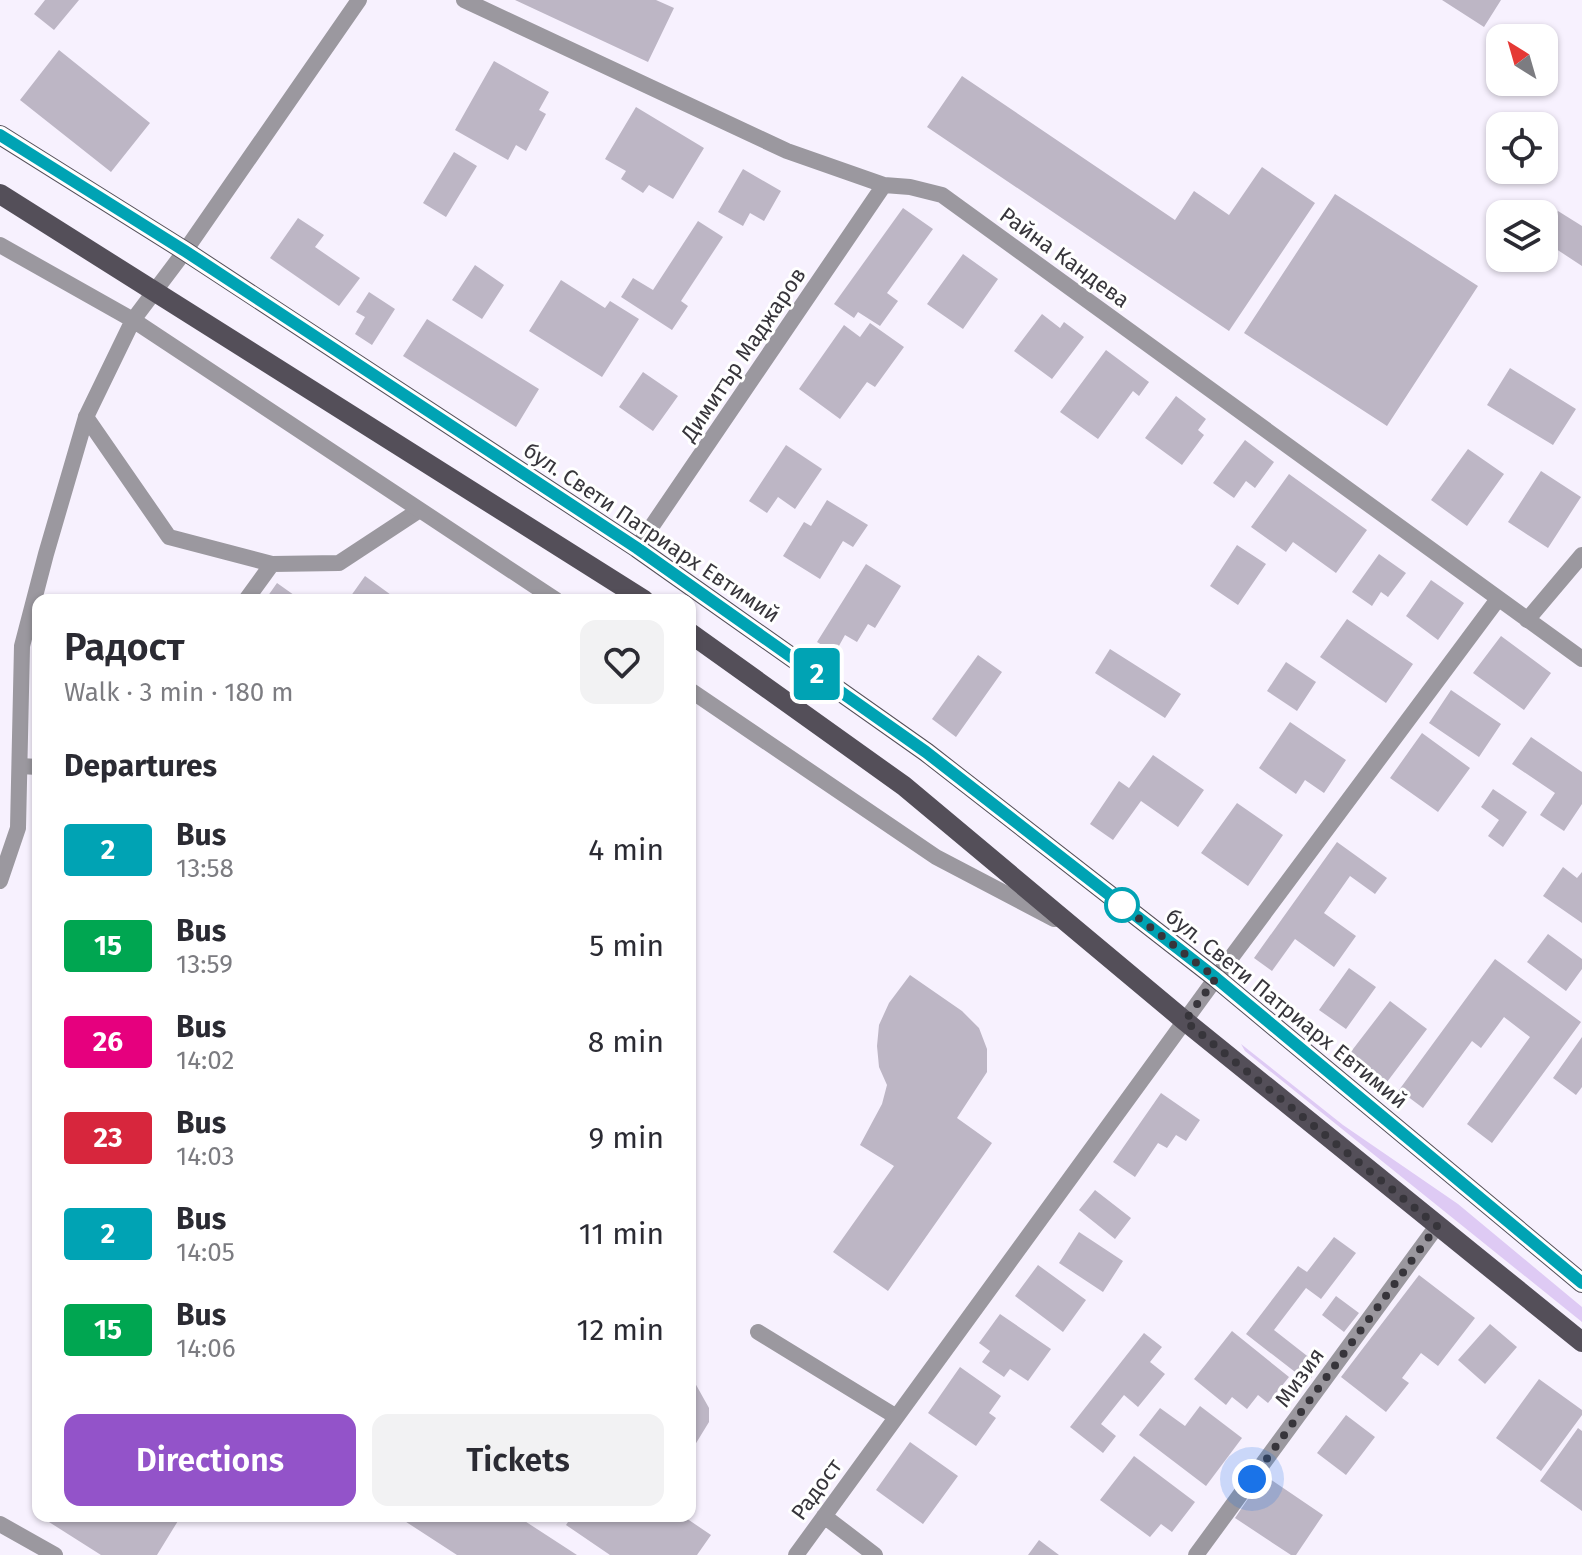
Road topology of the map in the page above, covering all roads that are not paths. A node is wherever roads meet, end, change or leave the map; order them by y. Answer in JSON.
{"nodes":[{"id":1,"x":359,"y":0,"type":"edge"},
{"id":2,"x":464,"y":0,"type":"edge"},
{"id":3,"x":0,"y":135,"type":"edge"},
{"id":4,"x":884,"y":185,"type":"junction"},
{"id":5,"x":0,"y":194,"type":"edge"},
{"id":6,"x":0,"y":245,"type":"edge"},
{"id":7,"x":185,"y":251,"type":"junction"},
{"id":8,"x":154,"y":293,"type":"junction"},
{"id":9,"x":133,"y":320,"type":"junction"},
{"id":10,"x":86,"y":417,"type":"junction"},
{"id":11,"x":418,"y":511,"type":"junction"},
{"id":12,"x":637,"y":548,"type":"junction"},
{"id":13,"x":1582,"y":555,"type":"edge"},
{"id":14,"x":272,"y":564,"type":"junction"},
{"id":15,"x":36,"y":594,"type":"edge"},
{"id":16,"x":250,"y":594,"type":"edge"},
{"id":17,"x":547,"y":594,"type":"edge"},
{"id":18,"x":636,"y":594,"type":"edge"},
{"id":19,"x":1498,"y":599,"type":"junction"},
{"id":20,"x":32,"y":608,"type":"edge"},
{"id":21,"x":1527,"y":620,"type":"junction"},
{"id":22,"x":696,"y":637,"type":"edge"},
{"id":23,"x":1582,"y":659,"type":"edge"},
{"id":24,"x":696,"y":694,"type":"edge"},
{"id":25,"x":20,"y":766,"type":"junction"},
{"id":26,"x":32,"y":767,"type":"edge"},
{"id":27,"x":0,"y":881,"type":"edge"},
{"id":28,"x":1087,"y":937,"type":"junction"},
{"id":29,"x":1216,"y":978,"type":"junction"},
{"id":30,"x":1185,"y":1021,"type":"junction"},
{"id":31,"x":1437,"y":1226,"type":"junction"},
{"id":32,"x":1582,"y":1283,"type":"edge"},
{"id":33,"x":758,"y":1332,"type":"dead end"},
{"id":34,"x":1582,"y":1342,"type":"edge"},
{"id":35,"x":895,"y":1416,"type":"junction"},
{"id":36,"x":824,"y":1516,"type":"junction"},
{"id":37,"x":0,"y":1524,"type":"edge"},
{"id":38,"x":55,"y":1555,"type":"edge"},
{"id":39,"x":796,"y":1555,"type":"edge"},
{"id":40,"x":875,"y":1555,"type":"edge"},
{"id":41,"x":1196,"y":1555,"type":"edge"}],
"edges":[{"from":1,"to":7,"type":"street"},
{"from":2,"to":4,"type":"street","name":"Райна Кандева"},
{"from":3,"to":7,"type":"main road","name":"бул. Свети Патриарх Евтимий"},
{"from":4,"to":12,"type":"street","name":"Димитър Маджаров"},
{"from":4,"to":19,"type":"street","name":"Райна Кандева"},
{"from":5,"to":8,"type":"main road"},
{"from":6,"to":9,"type":"street"},
{"from":7,"to":8,"type":"street"},
{"from":7,"to":12,"type":"main road","name":"бул. Свети Патриарх Евтимий"},
{"from":8,"to":9,"type":"street"},
{"from":8,"to":18,"type":"main road"},
{"from":9,"to":10,"type":"street"},
{"from":9,"to":11,"type":"street"},
{"from":10,"to":14,"type":"street"},
{"from":10,"to":15,"type":"street"},
{"from":11,"to":14,"type":"street"},
{"from":11,"to":17,"type":"street"},
{"from":12,"to":29,"type":"main road","name":"бул. Свети Патриарх Евтимий"},
{"from":13,"to":21,"type":"street"},
{"from":14,"to":16,"type":"street"},
{"from":19,"to":21,"type":"street","name":"Райна Кандева"},
{"from":19,"to":29,"type":"street","name":"Радост"},
{"from":20,"to":25,"type":"street"},
{"from":21,"to":23,"type":"street","name":"Райна Кандева"},
{"from":22,"to":28,"type":"main road"},
{"from":24,"to":28,"type":"street"},
{"from":25,"to":26,"type":"street"},
{"from":25,"to":27,"type":"street"},
{"from":28,"to":30,"type":"main road"},
{"from":29,"to":30,"type":"street","name":"Радост"},
{"from":29,"to":32,"type":"main road","name":"бул. Свети Патриарх Евтимий"},
{"from":30,"to":31,"type":"main road"},
{"from":30,"to":35,"type":"street","name":"Радост"},
{"from":31,"to":34,"type":"main road"},
{"from":31,"to":41,"type":"street","name":"Мизия"},
{"from":33,"to":35,"type":"street"},
{"from":35,"to":36,"type":"street","name":"Радост"},
{"from":36,"to":39,"type":"street","name":"Радост"},
{"from":36,"to":40,"type":"street"},
{"from":37,"to":38,"type":"street"}]}
